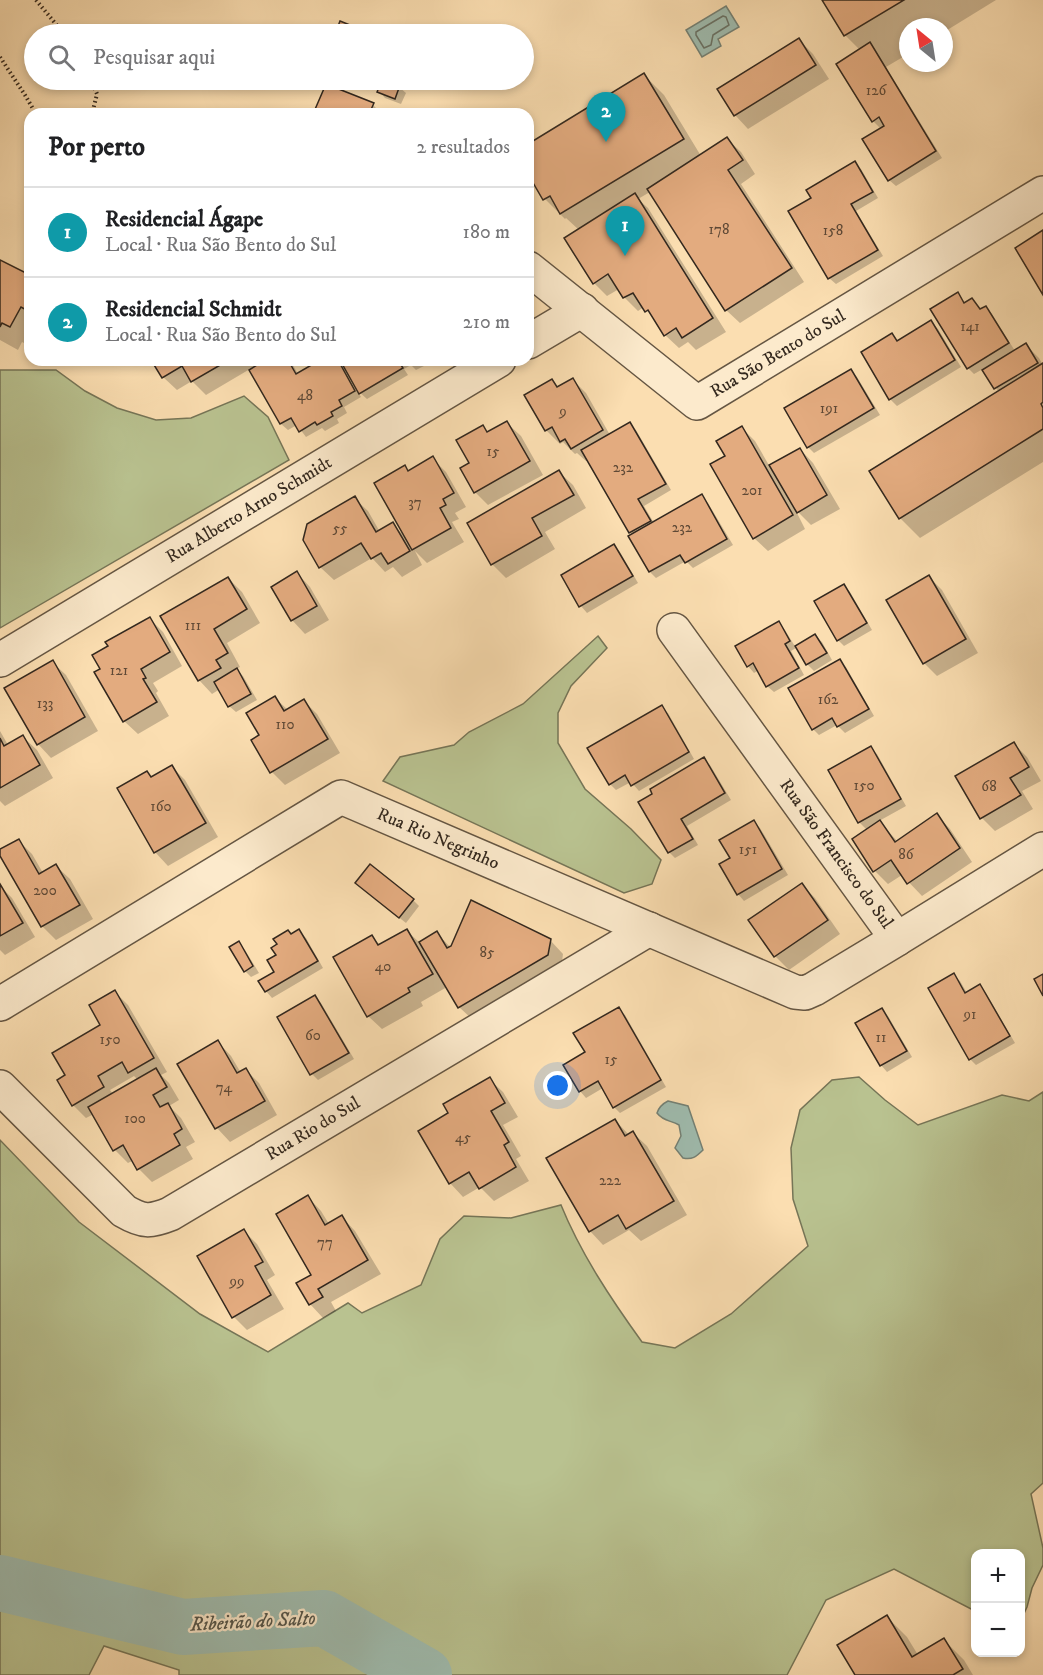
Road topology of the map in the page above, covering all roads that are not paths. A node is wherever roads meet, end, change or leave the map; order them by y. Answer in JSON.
{"nodes":[{"id":1,"x":1043,"y":193,"type":"edge"},
{"id":2,"x":534,"y":273,"type":"edge"},
{"id":3,"x":582,"y":310,"type":"junction"},
{"id":4,"x":534,"y":338,"type":"edge"},
{"id":5,"x":489,"y":366,"type":"edge"},
{"id":6,"x":674,"y":630,"type":"dead end"},
{"id":7,"x":0,"y":660,"type":"edge"},
{"id":8,"x":1043,"y":849,"type":"edge"},
{"id":9,"x":649,"y":929,"type":"junction"},
{"id":10,"x":897,"y":939,"type":"junction"},
{"id":11,"x":0,"y":1004,"type":"edge"},
{"id":12,"x":0,"y":1087,"type":"edge"}],
"edges":[{"from":1,"to":3,"type":"street","name":"Rua São Bento do Sul"},
{"from":2,"to":3,"type":"street","name":"Rua São Bento do Sul"},
{"from":3,"to":4,"type":"street"},
{"from":5,"to":7,"type":"street","name":"Rua Alberto Arno Schmidt"},
{"from":6,"to":10,"type":"street","name":"Rua São Francisco do Sul"},
{"from":8,"to":10,"type":"street","name":"Rua São Francisco do Sul"},
{"from":9,"to":10,"type":"street","name":"Rua Rio Negrinho"},
{"from":9,"to":11,"type":"street","name":"Rua Rio Negrinho"},
{"from":9,"to":12,"type":"street","name":"Rua Rio do Sul"}]}
